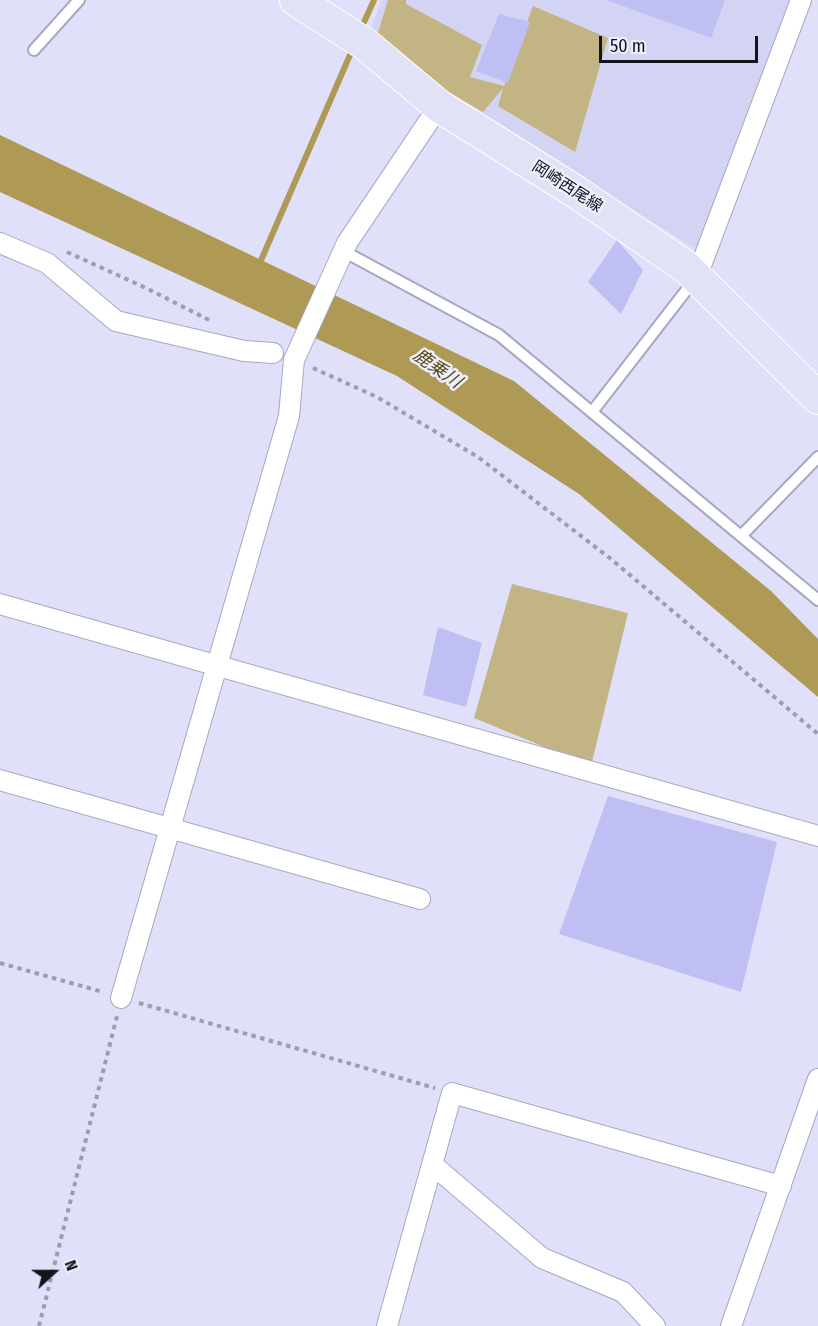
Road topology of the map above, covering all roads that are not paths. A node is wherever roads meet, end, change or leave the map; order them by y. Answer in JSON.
{"nodes":[{"id":1,"x":79,"y":0,"type":"edge"},
{"id":2,"x":296,"y":0,"type":"edge"},
{"id":3,"x":801,"y":0,"type":"edge"},
{"id":4,"x":34,"y":51,"type":"dead end"},
{"id":5,"x":439,"y":106,"type":"junction"},
{"id":6,"x":0,"y":243,"type":"edge"},
{"id":7,"x":346,"y":248,"type":"junction"},
{"id":8,"x":697,"y":276,"type":"junction"},
{"id":9,"x":273,"y":353,"type":"dead end"},
{"id":10,"x":818,"y":398,"type":"edge"},
{"id":11,"x":592,"y":412,"type":"junction"},
{"id":12,"x":818,"y":457,"type":"edge"},
{"id":13,"x":741,"y":537,"type":"junction"},
{"id":14,"x":818,"y":600,"type":"edge"},
{"id":15,"x":0,"y":604,"type":"edge"},
{"id":16,"x":216,"y":665,"type":"junction"},
{"id":17,"x":0,"y":780,"type":"edge"},
{"id":18,"x":170,"y":828,"type":"junction"},
{"id":19,"x":818,"y":836,"type":"edge"},
{"id":20,"x":420,"y":899,"type":"dead end"},
{"id":21,"x":122,"y":998,"type":"road end"},
{"id":22,"x":818,"y":1079,"type":"edge"},
{"id":23,"x":433,"y":1165,"type":"junction"},
{"id":24,"x":781,"y":1186,"type":"junction"},
{"id":25,"x":387,"y":1326,"type":"edge"},
{"id":26,"x":655,"y":1326,"type":"edge"},
{"id":27,"x":731,"y":1326,"type":"edge"}],
"edges":[{"from":1,"to":4,"type":"lane"},
{"from":2,"to":5,"type":"main road","name":"岡崎西尾線"},
{"from":3,"to":8,"type":"street"},
{"from":5,"to":7,"type":"street"},
{"from":5,"to":8,"type":"main road","name":"岡崎西尾線"},
{"from":6,"to":9,"type":"street"},
{"from":7,"to":11,"type":"lane"},
{"from":7,"to":16,"type":"street"},
{"from":8,"to":10,"type":"main road","name":"岡崎西尾線"},
{"from":8,"to":11,"type":"lane"},
{"from":11,"to":13,"type":"lane"},
{"from":12,"to":13,"type":"lane"},
{"from":13,"to":14,"type":"lane"},
{"from":15,"to":16,"type":"street"},
{"from":16,"to":18,"type":"street"},
{"from":16,"to":19,"type":"street"},
{"from":17,"to":18,"type":"street"},
{"from":18,"to":20,"type":"street"},
{"from":18,"to":21,"type":"street"},
{"from":22,"to":24,"type":"street"},
{"from":23,"to":24,"type":"street"},
{"from":23,"to":25,"type":"street"},
{"from":23,"to":26,"type":"street"},
{"from":24,"to":27,"type":"street"}]}
